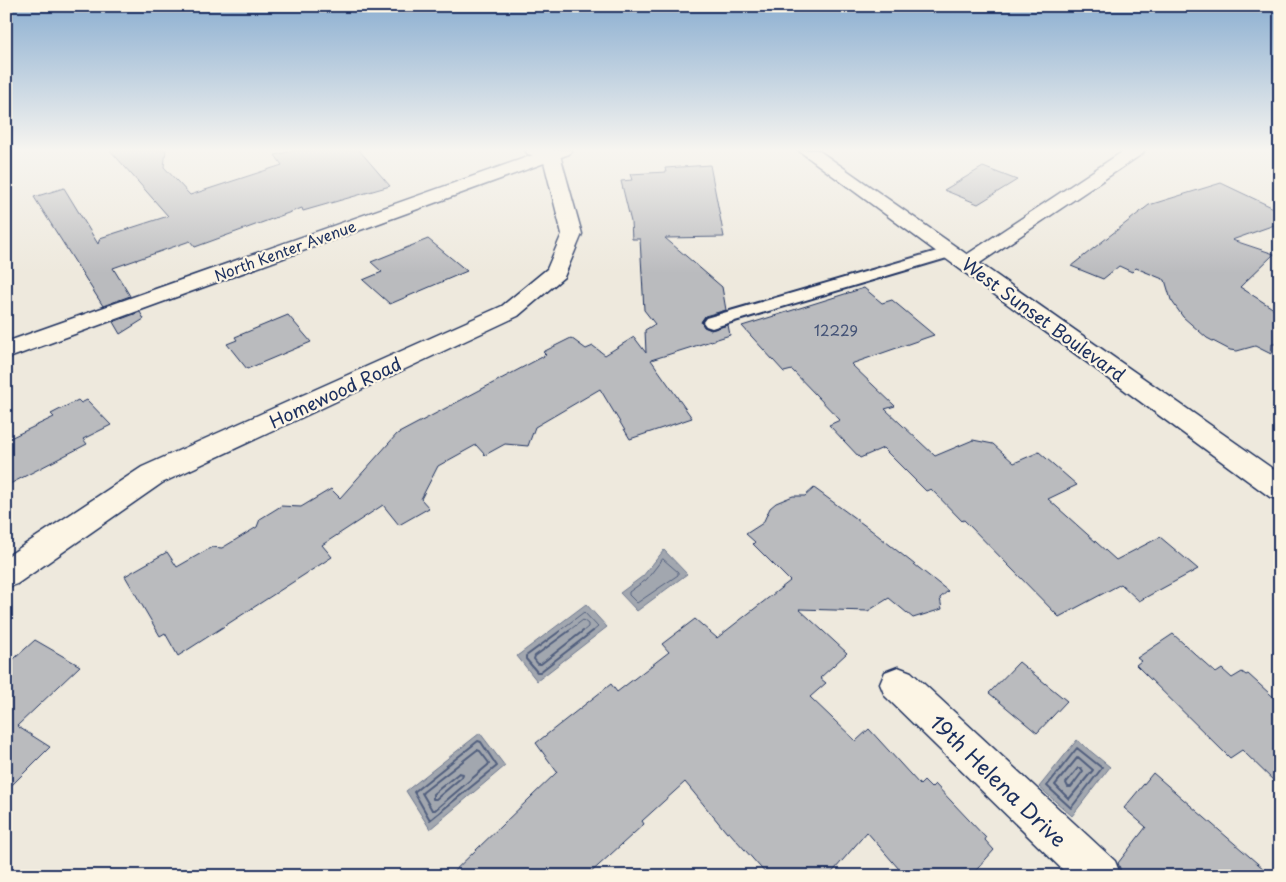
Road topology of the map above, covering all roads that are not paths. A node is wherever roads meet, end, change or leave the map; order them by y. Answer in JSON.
{"nodes":[{"id":1,"x":442,"y":191,"type":"edge"},
{"id":2,"x":560,"y":191,"type":"edge"},
{"id":3,"x":865,"y":191,"type":"edge"},
{"id":4,"x":1069,"y":191,"type":"edge"},
{"id":5,"x":959,"y":258,"type":"junction"},
{"id":6,"x":712,"y":322,"type":"dead end"},
{"id":7,"x":6,"y":351,"type":"edge"},
{"id":8,"x":1280,"y":489,"type":"edge"},
{"id":9,"x":6,"y":574,"type":"edge"},
{"id":10,"x":898,"y":684,"type":"dead end"},
{"id":11,"x":1100,"y":876,"type":"edge"}],
"edges":[{"from":1,"to":7,"type":"street","name":"North Kenter Avenue"},
{"from":2,"to":9,"type":"street","name":"Homewood Road"},
{"from":3,"to":5,"type":"street","name":"West Sunset Boulevard"},
{"from":4,"to":5,"type":"street"},
{"from":5,"to":6,"type":"lane"},
{"from":5,"to":8,"type":"street","name":"West Sunset Boulevard"},
{"from":10,"to":11,"type":"street","name":"19th Helena Drive"}]}
